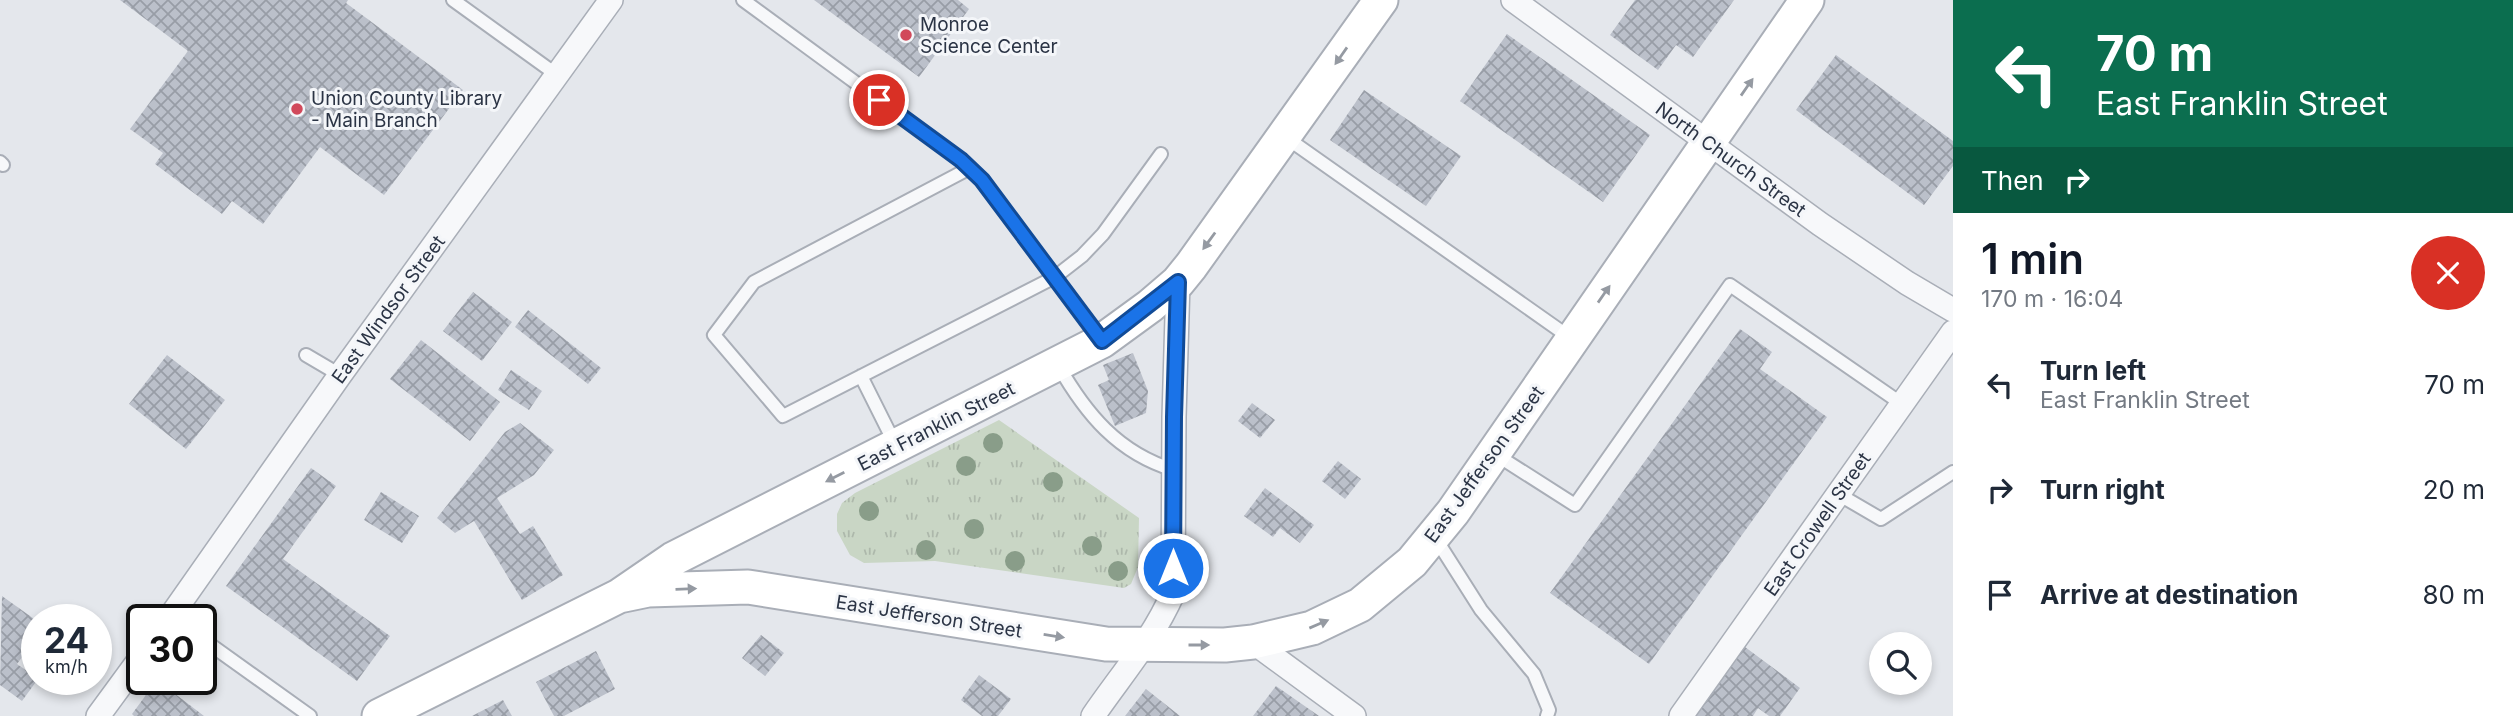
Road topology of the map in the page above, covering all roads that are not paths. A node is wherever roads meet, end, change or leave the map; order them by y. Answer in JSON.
{"nodes":[{"id":1,"x":453,"y":0,"type":"edge"},
{"id":2,"x":743,"y":0,"type":"edge"},
{"id":3,"x":1381,"y":0,"type":"edge"},
{"id":4,"x":1513,"y":0,"type":"edge"},
{"id":5,"x":1807,"y":0,"type":"edge"},
{"id":6,"x":604,"y":3,"type":"edge"},
{"id":7,"x":557,"y":75,"type":"junction"},
{"id":8,"x":1284,"y":136,"type":"junction"},
{"id":9,"x":1708,"y":143,"type":"junction"},
{"id":10,"x":1161,"y":154,"type":"dead end"},
{"id":11,"x":970,"y":168,"type":"junction"},
{"id":12,"x":1055,"y":277,"type":"junction"},
{"id":13,"x":1178,"y":282,"type":"junction"},
{"id":14,"x":1953,"y":310,"type":"edge"},
{"id":15,"x":1953,"y":332,"type":"edge"},
{"id":16,"x":1572,"y":340,"type":"junction"},
{"id":17,"x":1102,"y":341,"type":"junction"},
{"id":18,"x":306,"y":355,"type":"dead end"},
{"id":19,"x":1058,"y":364,"type":"junction"},
{"id":20,"x":340,"y":375,"type":"junction"},
{"id":21,"x":861,"y":376,"type":"junction"},
{"id":22,"x":1902,"y":404,"type":"junction"},
{"id":23,"x":896,"y":446,"type":"junction"},
{"id":24,"x":1494,"y":453,"type":"junction"},
{"id":25,"x":1174,"y":470,"type":"junction"},
{"id":26,"x":1953,"y":472,"type":"edge"},
{"id":27,"x":1838,"y":494,"type":"junction"},
{"id":28,"x":1434,"y":536,"type":"junction"},
{"id":29,"x":619,"y":596,"type":"junction"},
{"id":30,"x":182,"y":604,"type":"edge"},
{"id":31,"x":1253,"y":642,"type":"junction"},
{"id":32,"x":1146,"y":645,"type":"junction"},
{"id":33,"x":217,"y":649,"type":"edge"},
{"id":34,"x":126,"y":678,"type":"edge"},
{"id":35,"x":98,"y":716,"type":"edge"},
{"id":36,"x":310,"y":716,"type":"edge"},
{"id":37,"x":379,"y":716,"type":"edge"},
{"id":38,"x":1093,"y":716,"type":"edge"},
{"id":39,"x":1354,"y":716,"type":"edge"},
{"id":40,"x":1548,"y":716,"type":"edge"},
{"id":41,"x":1681,"y":716,"type":"edge"}],
"edges":[{"from":1,"to":7,"type":"lane"},
{"from":2,"to":11,"type":"lane"},
{"from":3,"to":8,"type":"main road","name":"East Franklin Street","one_way":true},
{"from":4,"to":9,"type":"street","name":"North Church Street"},
{"from":9,"to":5,"type":"main road","name":"East Jefferson Street","one_way":true},
{"from":6,"to":7,"type":"street","name":"East Windsor Street"},
{"from":7,"to":20,"type":"street","name":"East Windsor Street"},
{"from":8,"to":13,"type":"main road","name":"East Franklin Street","one_way":true},
{"from":8,"to":16,"type":"lane"},
{"from":9,"to":14,"type":"street","name":"North Church Street"},
{"from":16,"to":9,"type":"main road","name":"East Jefferson Street","one_way":true},
{"from":10,"to":12,"type":"lane"},
{"from":11,"to":12,"type":"lane"},
{"from":11,"to":21,"type":"lane"},
{"from":12,"to":17,"type":"lane"},
{"from":12,"to":21,"type":"lane"},
{"from":13,"to":17,"type":"main road","name":"East Franklin Street"},
{"from":13,"to":25,"type":"street"},
{"from":15,"to":22,"type":"street","name":"East Crowell Street"},
{"from":16,"to":24,"type":"main road","name":"East Jefferson Street"},
{"from":17,"to":19,"type":"main road","name":"East Franklin Street"},
{"from":18,"to":20,"type":"lane"},
{"from":19,"to":23,"type":"main road","name":"East Franklin Street"},
{"from":19,"to":25,"type":"lane"},
{"from":20,"to":30,"type":"street","name":"East Windsor Street"},
{"from":21,"to":23,"type":"lane"},
{"from":22,"to":24,"type":"lane"},
{"from":22,"to":27,"type":"street","name":"East Crowell Street"},
{"from":23,"to":29,"type":"main road","name":"East Franklin Street","one_way":true},
{"from":24,"to":28,"type":"main road","name":"East Jefferson Street"},
{"from":25,"to":32,"type":"street"},
{"from":26,"to":27,"type":"lane"},
{"from":27,"to":41,"type":"street","name":"East Crowell Street"},
{"from":31,"to":28,"type":"main road","name":"East Jefferson Street","one_way":true},
{"from":28,"to":40,"type":"lane"},
{"from":29,"to":32,"type":"main road","name":"East Jefferson Street","one_way":true},
{"from":29,"to":37,"type":"main road","name":"East Franklin Street"},
{"from":32,"to":31,"type":"main road","name":"East Jefferson Street","one_way":true},
{"from":31,"to":39,"type":"street"},
{"from":32,"to":38,"type":"street"},
{"from":33,"to":36,"type":"lane"},
{"from":34,"to":35,"type":"street"}]}
